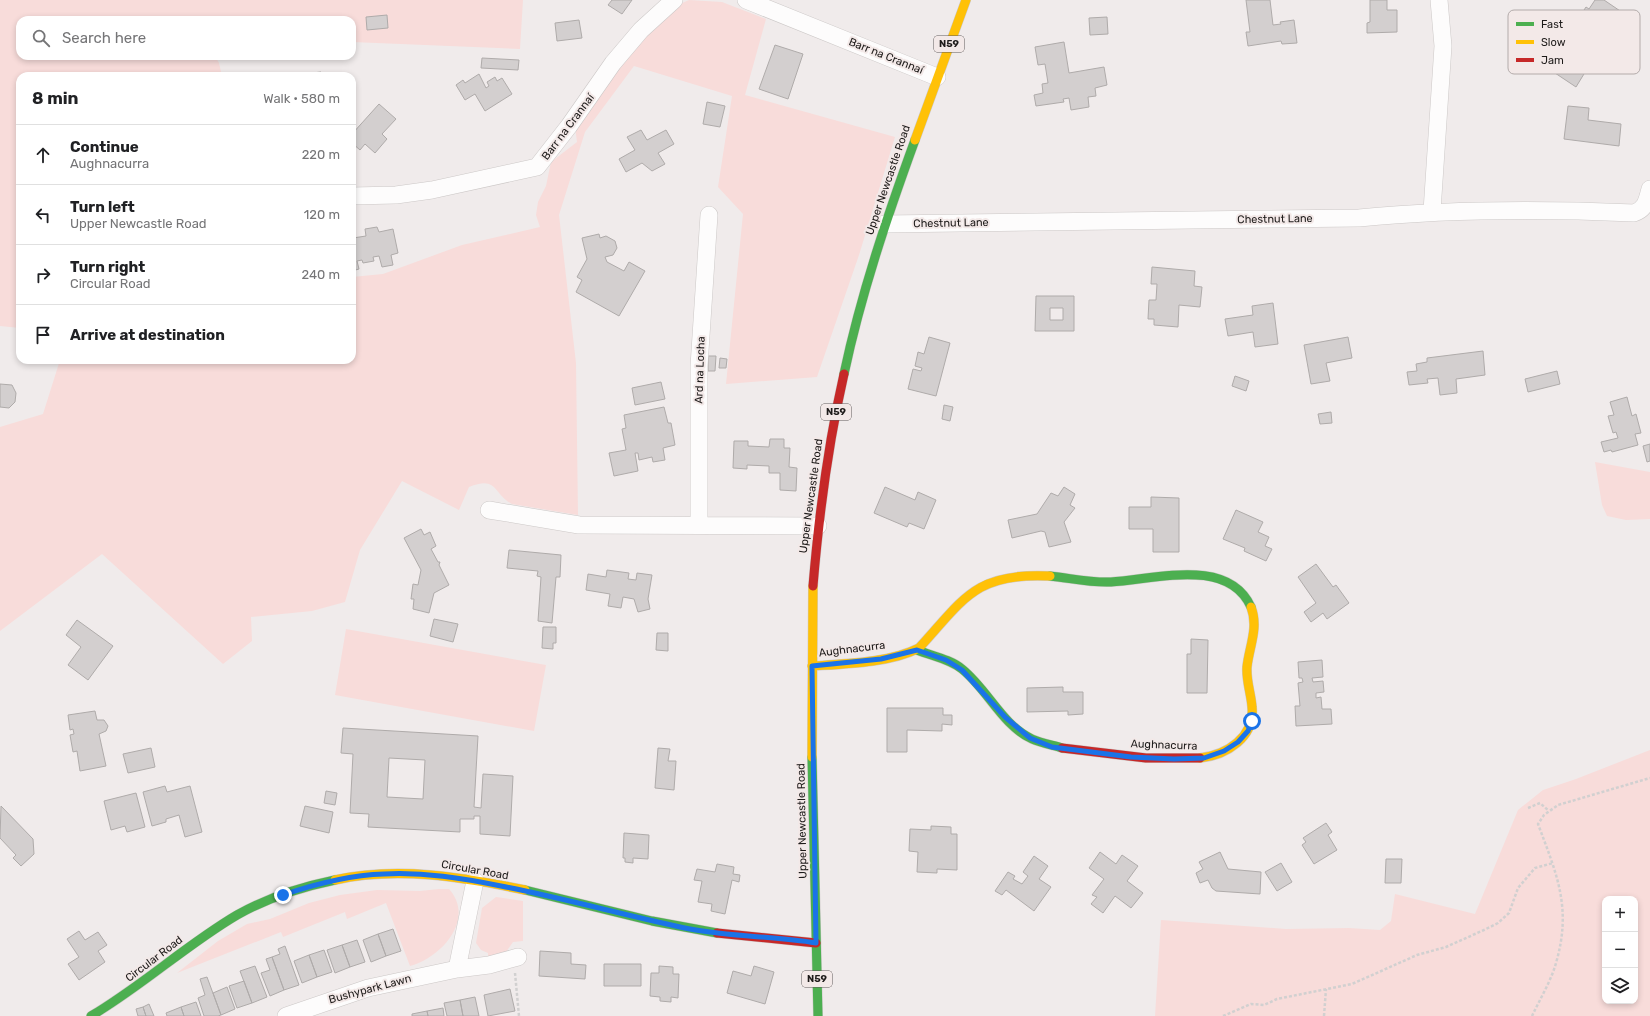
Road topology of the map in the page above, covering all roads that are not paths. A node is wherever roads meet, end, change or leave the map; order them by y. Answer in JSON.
{"nodes":[{"id":1,"x":674,"y":0,"type":"edge"},
{"id":2,"x":746,"y":0,"type":"edge"},
{"id":3,"x":966,"y":0,"type":"edge"},
{"id":4,"x":1439,"y":0,"type":"edge"},
{"id":5,"x":937,"y":77,"type":"junction"},
{"id":6,"x":1650,"y":189,"type":"edge"},
{"id":7,"x":356,"y":196,"type":"edge"},
{"id":8,"x":1432,"y":211,"type":"junction"},
{"id":9,"x":709,"y":215,"type":"dead end"},
{"id":10,"x":884,"y":224,"type":"junction"},
{"id":11,"x":490,"y":510,"type":"dead end"},
{"id":12,"x":699,"y":525,"type":"junction"},
{"id":13,"x":818,"y":526,"type":"junction"},
{"id":14,"x":917,"y":650,"type":"junction"},
{"id":15,"x":812,"y":666,"type":"junction"},
{"id":16,"x":475,"y":881,"type":"junction"},
{"id":17,"x":816,"y":943,"type":"junction"},
{"id":18,"x":515,"y":958,"type":"road end"},
{"id":19,"x":457,"y":969,"type":"junction"},
{"id":20,"x":91,"y":1016,"type":"edge"},
{"id":21,"x":286,"y":1016,"type":"edge"},
{"id":22,"x":818,"y":1016,"type":"edge"}],
"edges":[{"from":1,"to":7,"type":"street","name":"Barr na Crannaí"},
{"from":2,"to":5,"type":"street","name":"Barr na Crannaí"},
{"from":3,"to":5,"type":"street","name":"Upper Newcastle Road","number":"N59"},
{"from":4,"to":8,"type":"street"},
{"from":5,"to":10,"type":"street","name":"Upper Newcastle Road","number":"N59"},
{"from":6,"to":8,"type":"street","name":"Chestnut Lane"},
{"from":8,"to":10,"type":"street","name":"Chestnut Lane"},
{"from":9,"to":12,"type":"street","name":"Ard na Locha"},
{"from":10,"to":13,"type":"street","name":"Upper Newcastle Road","number":"N59"},
{"from":11,"to":12,"type":"street"},
{"from":12,"to":13,"type":"street"},
{"from":13,"to":15,"type":"street","name":"Upper Newcastle Road","number":"N59"},
{"from":14,"to":14,"type":"street","name":"Aughnacurra"},
{"from":14,"to":15,"type":"street","name":"Aughnacurra"},
{"from":15,"to":17,"type":"street","name":"Upper Newcastle Road","number":"N59"},
{"from":16,"to":17,"type":"street","name":"Circular Road"},
{"from":16,"to":19,"type":"street"},
{"from":16,"to":20,"type":"street","name":"Circular Road"},
{"from":17,"to":22,"type":"street","name":"Upper Newcastle Road","number":"N59"},
{"from":18,"to":19,"type":"street","name":"Bushypark Lawn"},
{"from":19,"to":21,"type":"street","name":"Bushypark Lawn"}]}
